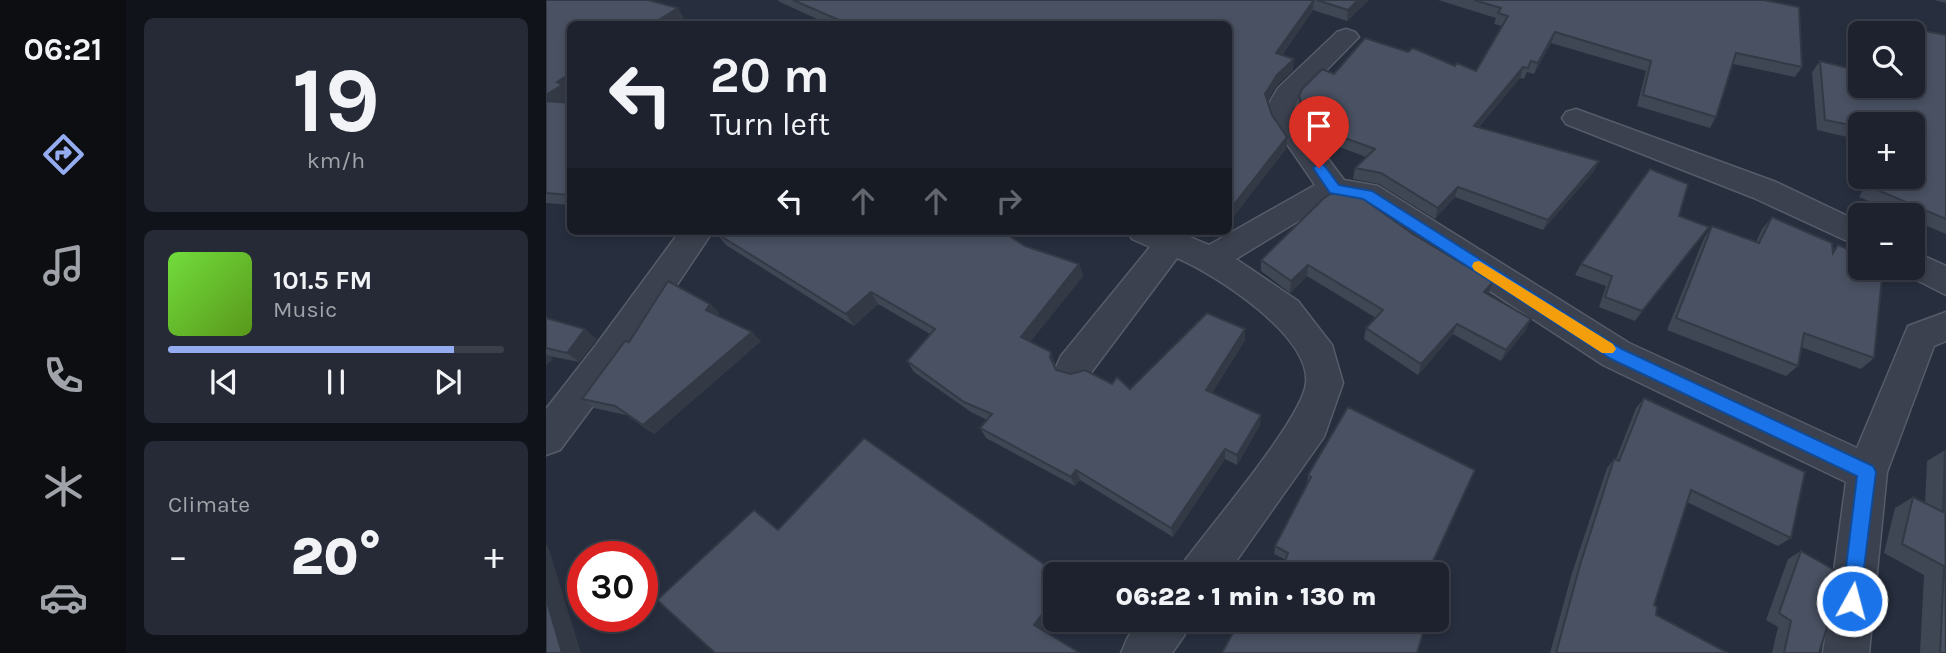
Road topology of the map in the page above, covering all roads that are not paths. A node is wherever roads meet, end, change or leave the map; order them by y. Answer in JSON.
{"nodes":[{"id":1,"x":1346,"y":37,"type":"dead end"},
{"id":2,"x":1576,"y":118,"type":"dead end"},
{"id":3,"x":1335,"y":190,"type":"junction"},
{"id":4,"x":1848,"y":229,"type":"edge"},
{"id":5,"x":694,"y":235,"type":"edge"},
{"id":6,"x":1157,"y":237,"type":"edge"},
{"id":7,"x":1212,"y":259,"type":"junction"},
{"id":8,"x":1925,"y":270,"type":"edge"},
{"id":9,"x":1946,"y":282,"type":"edge"},
{"id":10,"x":1946,"y":326,"type":"edge"},
{"id":11,"x":1074,"y":367,"type":"dead end"},
{"id":12,"x":546,"y":438,"type":"edge"},
{"id":13,"x":1867,"y":472,"type":"junction"},
{"id":14,"x":1210,"y":562,"type":"edge"},
{"id":15,"x":1159,"y":632,"type":"edge"},
{"id":16,"x":1144,"y":653,"type":"edge"},
{"id":17,"x":1846,"y":653,"type":"edge"}],
"edges":[{"from":1,"to":3,"type":"street"},
{"from":2,"to":4,"type":"street"},
{"from":3,"to":7,"type":"street"},
{"from":3,"to":13,"type":"street"},
{"from":5,"to":12,"type":"street"},
{"from":6,"to":7,"type":"street"},
{"from":6,"to":11,"type":"street"},
{"from":7,"to":14,"type":"street"},
{"from":8,"to":9,"type":"street"},
{"from":10,"to":13,"type":"street"},
{"from":13,"to":17,"type":"street"},
{"from":15,"to":16,"type":"street"}]}
